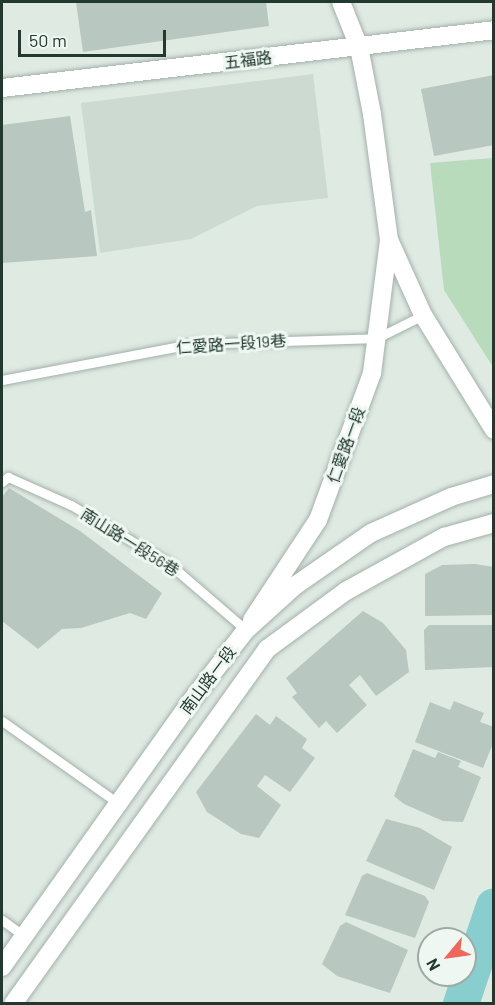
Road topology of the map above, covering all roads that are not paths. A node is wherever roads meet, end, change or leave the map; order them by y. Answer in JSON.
{"nodes":[{"id":1,"x":341,"y":2,"type":"edge"},
{"id":2,"x":494,"y":30,"type":"edge"},
{"id":3,"x":359,"y":47,"type":"junction"},
{"id":4,"x":2,"y":88,"type":"edge"},
{"id":5,"x":389,"y":240,"type":"junction"},
{"id":6,"x":423,"y":315,"type":"junction"},
{"id":7,"x":377,"y":338,"type":"junction"},
{"id":8,"x":2,"y":380,"type":"edge"},
{"id":9,"x":494,"y":430,"type":"edge"},
{"id":10,"x":2,"y":482,"type":"edge"},
{"id":11,"x":494,"y":484,"type":"edge"},
{"id":12,"x":494,"y":523,"type":"edge"},
{"id":13,"x":246,"y":630,"type":"junction"},
{"id":14,"x":2,"y":722,"type":"edge"},
{"id":15,"x":118,"y":803,"type":"junction"},
{"id":16,"x":2,"y":920,"type":"edge"},
{"id":17,"x":24,"y":936,"type":"junction"},
{"id":18,"x":2,"y":967,"type":"edge"},
{"id":19,"x":13,"y":1004,"type":"edge"}],
"edges":[{"from":1,"to":3,"type":"street","name":"仁愛路一段"},
{"from":2,"to":3,"type":"street","name":"五福路"},
{"from":3,"to":4,"type":"street","name":"五福路"},
{"from":3,"to":5,"type":"street","name":"仁愛路一段"},
{"from":5,"to":6,"type":"street","name":"仁愛路一段"},
{"from":5,"to":7,"type":"street","name":"仁愛路一段"},
{"from":6,"to":7,"type":"lane","name":"仁愛路一段19巷"},
{"from":6,"to":9,"type":"street","name":"仁愛路一段"},
{"from":7,"to":8,"type":"lane","name":"仁愛路一段19巷"},
{"from":7,"to":13,"type":"street","name":"仁愛路一段"},
{"from":10,"to":13,"type":"lane","name":"南山路一段56巷"},
{"from":11,"to":13,"type":"street","name":"南山路一段"},
{"from":12,"to":19,"type":"street","name":"南山路一段"},
{"from":13,"to":15,"type":"street","name":"南山路一段"},
{"from":14,"to":15,"type":"lane"},
{"from":15,"to":17,"type":"street","name":"南山路一段"},
{"from":16,"to":17,"type":"lane"},
{"from":17,"to":18,"type":"street","name":"南山路一段"}]}
